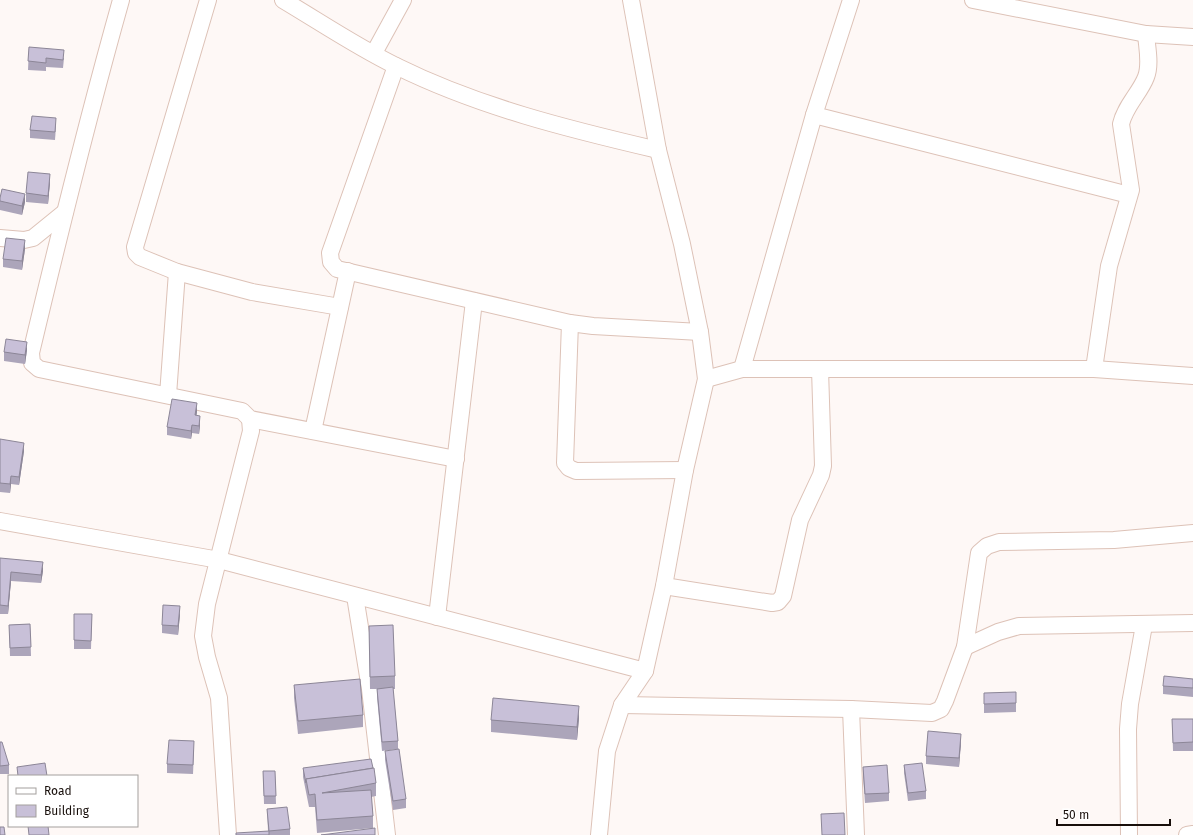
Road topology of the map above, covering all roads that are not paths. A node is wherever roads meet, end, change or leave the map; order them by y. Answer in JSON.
{"nodes":[{"id":1,"x":121,"y":0,"type":"edge"},
{"id":2,"x":208,"y":0,"type":"edge"},
{"id":3,"x":283,"y":0,"type":"edge"},
{"id":4,"x":403,"y":0,"type":"edge"},
{"id":5,"x":631,"y":0,"type":"edge"},
{"id":6,"x":851,"y":0,"type":"edge"},
{"id":7,"x":973,"y":0,"type":"edge"},
{"id":8,"x":1146,"y":34,"type":"junction"},
{"id":9,"x":1193,"y":37,"type":"edge"},
{"id":10,"x":374,"y":54,"type":"junction"},
{"id":11,"x":396,"y":66,"type":"junction"},
{"id":12,"x":814,"y":115,"type":"junction"},
{"id":13,"x":658,"y":150,"type":"junction"},
{"id":14,"x":1129,"y":193,"type":"junction"},
{"id":15,"x":65,"y":212,"type":"junction"},
{"id":16,"x":0,"y":238,"type":"edge"},
{"id":17,"x":348,"y":271,"type":"junction"},
{"id":18,"x":177,"y":272,"type":"junction"},
{"id":19,"x":474,"y":301,"type":"junction"},
{"id":20,"x":340,"y":307,"type":"junction"},
{"id":21,"x":570,"y":322,"type":"junction"},
{"id":22,"x":700,"y":332,"type":"junction"},
{"id":23,"x":742,"y":369,"type":"junction"},
{"id":24,"x":820,"y":369,"type":"junction"},
{"id":25,"x":1094,"y":369,"type":"junction"},
{"id":26,"x":1193,"y":376,"type":"edge"},
{"id":27,"x":706,"y":379,"type":"junction"},
{"id":28,"x":168,"y":395,"type":"junction"},
{"id":29,"x":250,"y":419,"type":"junction"},
{"id":30,"x":313,"y":431,"type":"junction"},
{"id":31,"x":456,"y":459,"type":"junction"},
{"id":32,"x":685,"y":470,"type":"junction"},
{"id":33,"x":0,"y":520,"type":"edge"},
{"id":34,"x":1193,"y":533,"type":"edge"},
{"id":35,"x":219,"y":560,"type":"junction"},
{"id":36,"x":664,"y":586,"type":"junction"},
{"id":37,"x":355,"y":596,"type":"junction"},
{"id":38,"x":437,"y":617,"type":"junction"},
{"id":39,"x":1193,"y":623,"type":"edge"},
{"id":40,"x":1144,"y":624,"type":"junction"},
{"id":41,"x":965,"y":647,"type":"junction"},
{"id":42,"x":644,"y":671,"type":"junction"},
{"id":43,"x":622,"y":705,"type":"junction"},
{"id":44,"x":851,"y":709,"type":"junction"},
{"id":45,"x":1193,"y":834,"type":"edge"},
{"id":46,"x":228,"y":835,"type":"edge"},
{"id":47,"x":387,"y":835,"type":"edge"},
{"id":48,"x":599,"y":835,"type":"edge"},
{"id":49,"x":856,"y":835,"type":"edge"},
{"id":50,"x":1129,"y":835,"type":"edge"},
{"id":51,"x":1187,"y":835,"type":"edge"}],
"edges":[{"from":1,"to":15,"type":"street"},
{"from":2,"to":18,"type":"street"},
{"from":3,"to":10,"type":"street"},
{"from":4,"to":10,"type":"street"},
{"from":5,"to":13,"type":"street"},
{"from":6,"to":12,"type":"street"},
{"from":7,"to":8,"type":"street"},
{"from":8,"to":9,"type":"street"},
{"from":8,"to":14,"type":"street"},
{"from":10,"to":11,"type":"street"},
{"from":11,"to":13,"type":"street"},
{"from":11,"to":17,"type":"street"},
{"from":12,"to":14,"type":"street"},
{"from":12,"to":23,"type":"street"},
{"from":13,"to":22,"type":"street"},
{"from":14,"to":25,"type":"street"},
{"from":15,"to":16,"type":"street"},
{"from":15,"to":28,"type":"street"},
{"from":17,"to":19,"type":"street"},
{"from":17,"to":20,"type":"street"},
{"from":18,"to":20,"type":"street"},
{"from":18,"to":28,"type":"street"},
{"from":19,"to":21,"type":"street"},
{"from":19,"to":31,"type":"street"},
{"from":20,"to":30,"type":"street"},
{"from":21,"to":22,"type":"street"},
{"from":21,"to":32,"type":"street"},
{"from":22,"to":27,"type":"street"},
{"from":23,"to":24,"type":"street"},
{"from":23,"to":27,"type":"street"},
{"from":24,"to":25,"type":"street"},
{"from":24,"to":36,"type":"street"},
{"from":25,"to":26,"type":"street"},
{"from":27,"to":32,"type":"street"},
{"from":28,"to":29,"type":"street"},
{"from":29,"to":30,"type":"street"},
{"from":29,"to":35,"type":"street"},
{"from":30,"to":31,"type":"street"},
{"from":31,"to":38,"type":"street"},
{"from":32,"to":36,"type":"street"},
{"from":33,"to":35,"type":"street"},
{"from":34,"to":41,"type":"street"},
{"from":35,"to":37,"type":"street"},
{"from":35,"to":46,"type":"street"},
{"from":36,"to":42,"type":"street"},
{"from":37,"to":38,"type":"street"},
{"from":37,"to":47,"type":"street"},
{"from":38,"to":42,"type":"street"},
{"from":39,"to":40,"type":"street"},
{"from":40,"to":41,"type":"street"},
{"from":40,"to":50,"type":"street"},
{"from":41,"to":44,"type":"street"},
{"from":42,"to":43,"type":"street"},
{"from":43,"to":44,"type":"street"},
{"from":43,"to":48,"type":"street"},
{"from":44,"to":49,"type":"street"},
{"from":45,"to":51,"type":"street"}]}
